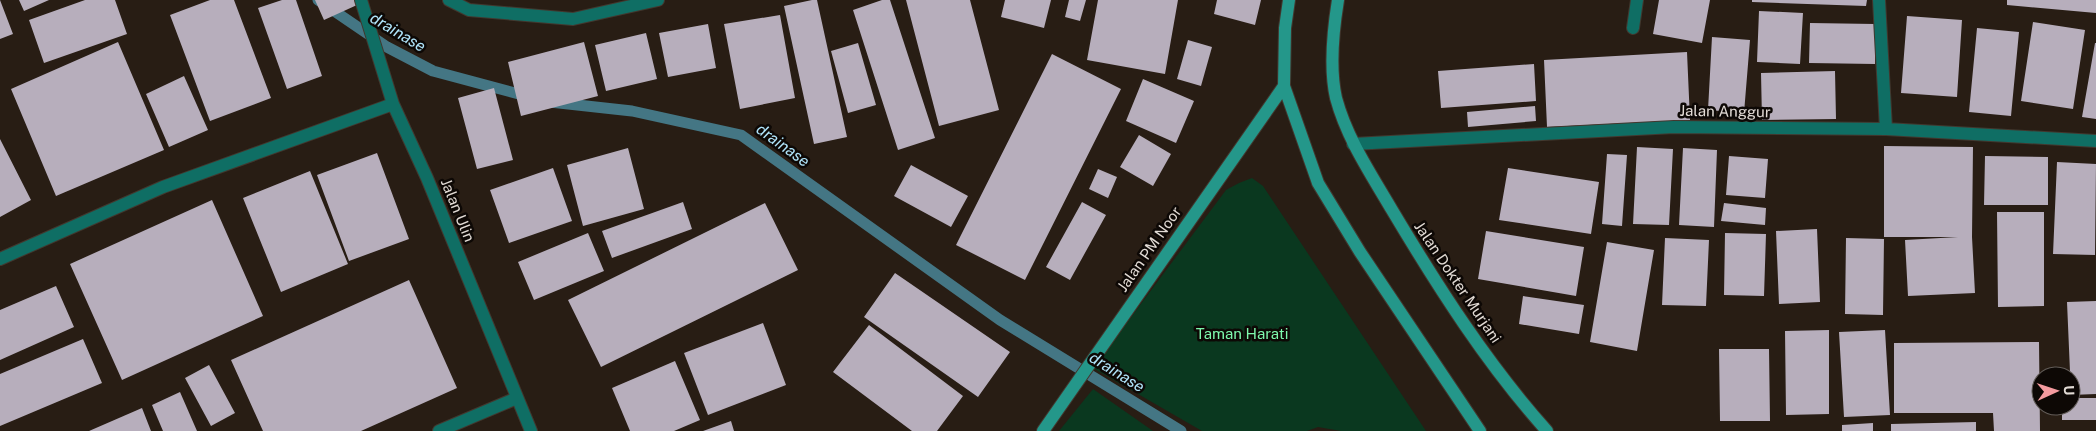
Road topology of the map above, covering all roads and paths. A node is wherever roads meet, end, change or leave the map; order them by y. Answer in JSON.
{"nodes":[{"id":1,"x":362,"y":0,"type":"edge"},
{"id":2,"x":449,"y":0,"type":"edge"},
{"id":3,"x":658,"y":0,"type":"edge"},
{"id":4,"x":1289,"y":0,"type":"edge"},
{"id":5,"x":1338,"y":0,"type":"edge"},
{"id":6,"x":1637,"y":0,"type":"edge"},
{"id":7,"x":1879,"y":0,"type":"edge"},
{"id":8,"x":1633,"y":28,"type":"dead end"},
{"id":9,"x":1284,"y":86,"type":"junction"},
{"id":10,"x":393,"y":104,"type":"junction"},
{"id":11,"x":1886,"y":129,"type":"junction"},
{"id":12,"x":2096,"y":141,"type":"edge"},
{"id":13,"x":1353,"y":144,"type":"junction"},
{"id":14,"x":0,"y":259,"type":"edge"},
{"id":15,"x":517,"y":398,"type":"junction"},
{"id":16,"x":439,"y":431,"type":"edge"},
{"id":17,"x":531,"y":431,"type":"edge"},
{"id":18,"x":1043,"y":431,"type":"edge"},
{"id":19,"x":1480,"y":431,"type":"edge"},
{"id":20,"x":1546,"y":431,"type":"edge"}],
"edges":[{"from":1,"to":10,"type":"street","name":"Jalan Ulin"},
{"from":2,"to":3,"type":"street"},
{"from":4,"to":9,"type":"main road"},
{"from":5,"to":13,"type":"main road","name":"Jalan Dokter Murjani"},
{"from":6,"to":8,"type":"street"},
{"from":7,"to":11,"type":"street"},
{"from":9,"to":18,"type":"main road","name":"Jalan PM Noor"},
{"from":9,"to":19,"type":"main road"},
{"from":10,"to":14,"type":"street"},
{"from":10,"to":15,"type":"street","name":"Jalan Ulin"},
{"from":11,"to":12,"type":"street","name":"Jalan Anggur"},
{"from":11,"to":13,"type":"street","name":"Jalan Anggur"},
{"from":13,"to":20,"type":"main road","name":"Jalan Dokter Murjani"},
{"from":15,"to":16,"type":"street"},
{"from":15,"to":17,"type":"street","name":"Jalan Ulin"}]}
